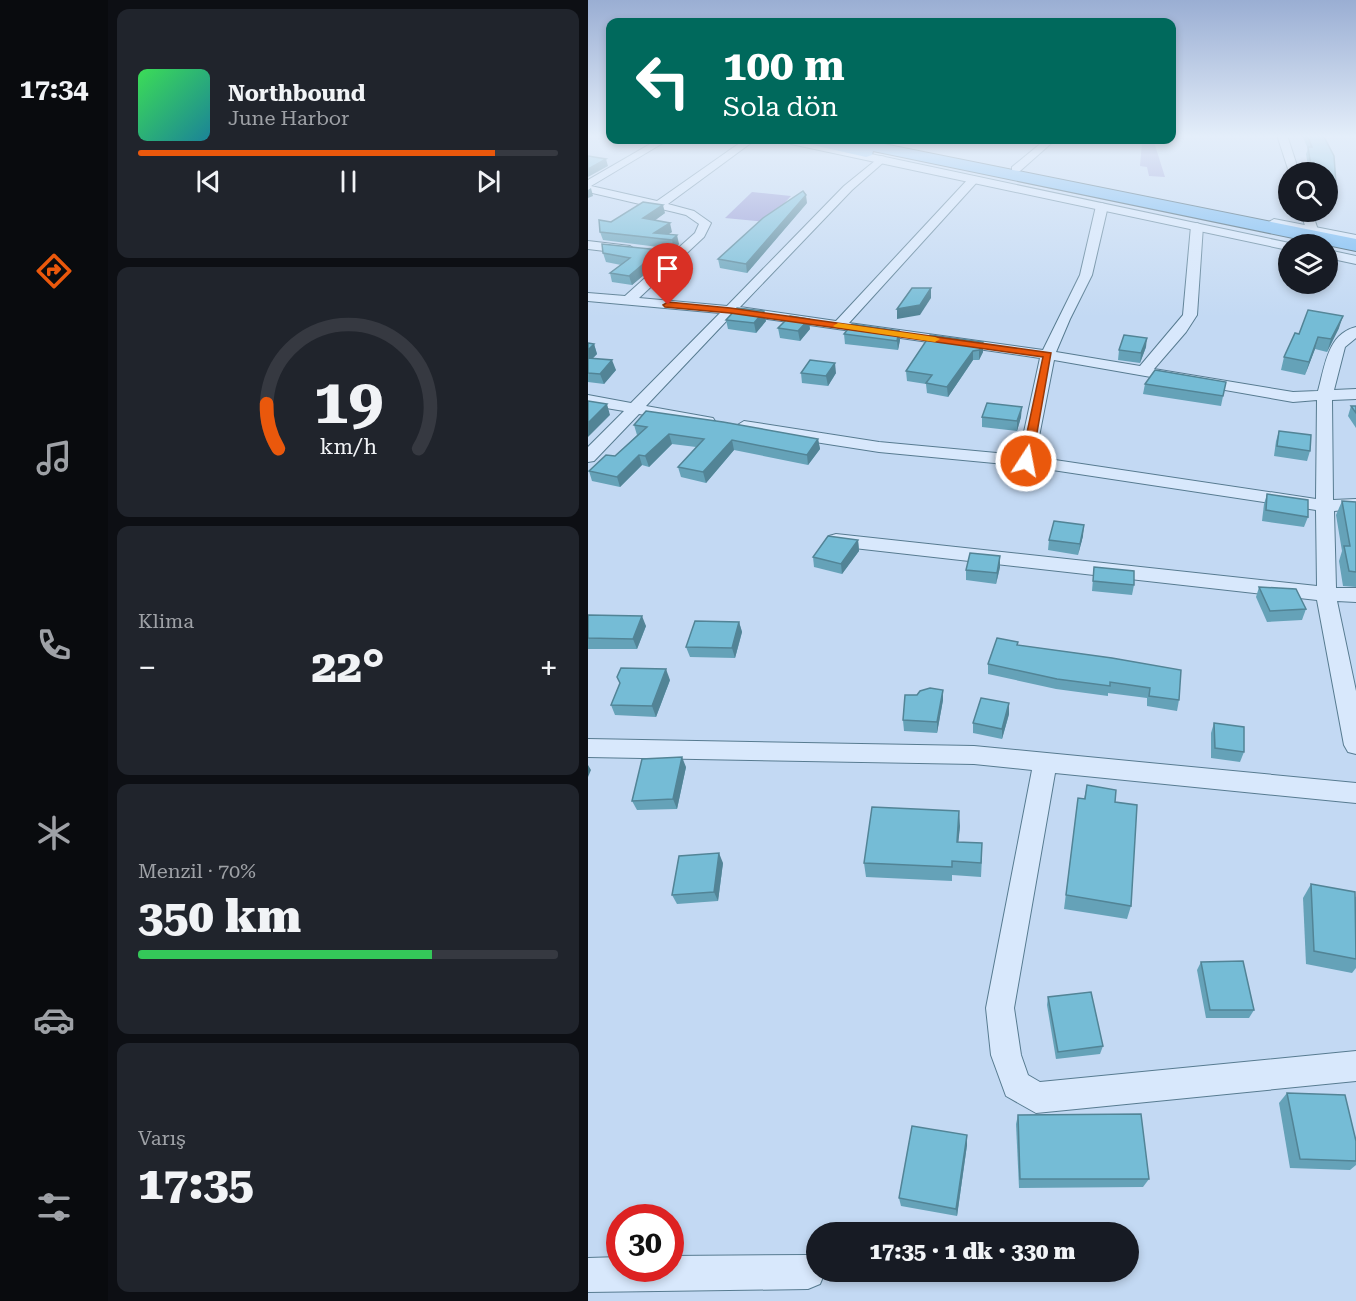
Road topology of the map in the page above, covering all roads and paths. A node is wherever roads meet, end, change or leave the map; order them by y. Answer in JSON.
{"nodes":[{"id":1,"x":618,"y":196,"type":"edge"},
{"id":2,"x":672,"y":196,"type":"edge"},
{"id":3,"x":841,"y":196,"type":"edge"},
{"id":4,"x":959,"y":196,"type":"edge"},
{"id":5,"x":1053,"y":196,"type":"edge"},
{"id":6,"x":1091,"y":196,"type":"edge"},
{"id":7,"x":1106,"y":196,"type":"edge"},
{"id":8,"x":1128,"y":196,"type":"edge"},
{"id":9,"x":659,"y":205,"type":"junction"},
{"id":10,"x":1102,"y":206,"type":"junction"},
{"id":11,"x":1197,"y":226,"type":"junction"},
{"id":12,"x":1285,"y":234,"type":"edge"},
{"id":13,"x":1287,"y":234,"type":"edge"},
{"id":14,"x":1290,"y":234,"type":"edge"},
{"id":15,"x":1338,"y":239,"type":"edge"},
{"id":16,"x":1356,"y":239,"type":"edge"},
{"id":17,"x":1338,"y":243,"type":"edge"},
{"id":18,"x":1278,"y":244,"type":"edge"},
{"id":19,"x":588,"y":245,"type":"edge"},
{"id":20,"x":1356,"y":245,"type":"edge"},
{"id":21,"x":1338,"y":248,"type":"edge"},
{"id":22,"x":679,"y":255,"type":"junction"},
{"id":23,"x":1356,"y":255,"type":"edge"},
{"id":24,"x":1338,"y":256,"type":"edge"},
{"id":25,"x":1356,"y":260,"type":"edge"},
{"id":26,"x":592,"y":301,"type":"edge"},
{"id":27,"x":628,"y":301,"type":"junction"},
{"id":28,"x":730,"y":310,"type":"junction"},
{"id":29,"x":839,"y":326,"type":"junction"},
{"id":30,"x":1356,"y":331,"type":"edge"},
{"id":31,"x":1048,"y":355,"type":"junction"},
{"id":32,"x":1144,"y":371,"type":"junction"},
{"id":33,"x":1325,"y":394,"type":"junction"},
{"id":34,"x":1356,"y":394,"type":"edge"},
{"id":35,"x":588,"y":400,"type":"edge"},
{"id":36,"x":636,"y":407,"type":"junction"},
{"id":37,"x":588,"y":458,"type":"edge"},
{"id":38,"x":1026,"y":461,"type":"junction"},
{"id":39,"x":1356,"y":504,"type":"edge"},
{"id":40,"x":1324,"y":506,"type":"junction"},
{"id":41,"x":836,"y":540,"type":"edge"},
{"id":42,"x":1326,"y":594,"type":"junction"},
{"id":43,"x":1356,"y":595,"type":"edge"},
{"id":44,"x":1356,"y":745,"type":"edge"},
{"id":45,"x":588,"y":748,"type":"edge"},
{"id":46,"x":1045,"y":762,"type":"junction"},
{"id":47,"x":1356,"y":793,"type":"edge"},
{"id":48,"x":1356,"y":1066,"type":"edge"},
{"id":49,"x":806,"y":1272,"type":"edge"},
{"id":50,"x":588,"y":1275,"type":"edge"}],
"edges":[{"from":1,"to":9,"type":"street"},
{"from":2,"to":9,"type":"street"},
{"from":3,"to":28,"type":"street"},
{"from":4,"to":29,"type":"street"},
{"from":5,"to":10,"type":"street"},
{"from":6,"to":12,"type":"highway"},
{"from":7,"to":13,"type":"highway"},
{"from":8,"to":14,"type":"street"},
{"from":9,"to":22,"type":"street"},
{"from":10,"to":11,"type":"street"},
{"from":10,"to":31,"type":"street"},
{"from":11,"to":18,"type":"street"},
{"from":11,"to":32,"type":"street"},
{"from":15,"to":16,"type":"street"},
{"from":17,"to":20,"type":"highway"},
{"from":19,"to":22,"type":"street"},
{"from":21,"to":23,"type":"highway"},
{"from":22,"to":27,"type":"street"},
{"from":24,"to":25,"type":"street"},
{"from":26,"to":27,"type":"street"},
{"from":27,"to":28,"type":"street"},
{"from":28,"to":29,"type":"street"},
{"from":28,"to":36,"type":"street"},
{"from":29,"to":31,"type":"street"},
{"from":30,"to":33,"type":"street"},
{"from":31,"to":32,"type":"street"},
{"from":31,"to":38,"type":"street"},
{"from":32,"to":33,"type":"street"},
{"from":33,"to":34,"type":"street"},
{"from":33,"to":40,"type":"street"},
{"from":35,"to":36,"type":"street"},
{"from":36,"to":37,"type":"street"},
{"from":36,"to":38,"type":"street"},
{"from":38,"to":40,"type":"street"},
{"from":39,"to":40,"type":"street"},
{"from":40,"to":42,"type":"street"},
{"from":41,"to":42,"type":"street"},
{"from":42,"to":43,"type":"street"},
{"from":42,"to":44,"type":"street"},
{"from":45,"to":46,"type":"street"},
{"from":46,"to":47,"type":"street"},
{"from":46,"to":48,"type":"street"},
{"from":49,"to":50,"type":"street"}]}
